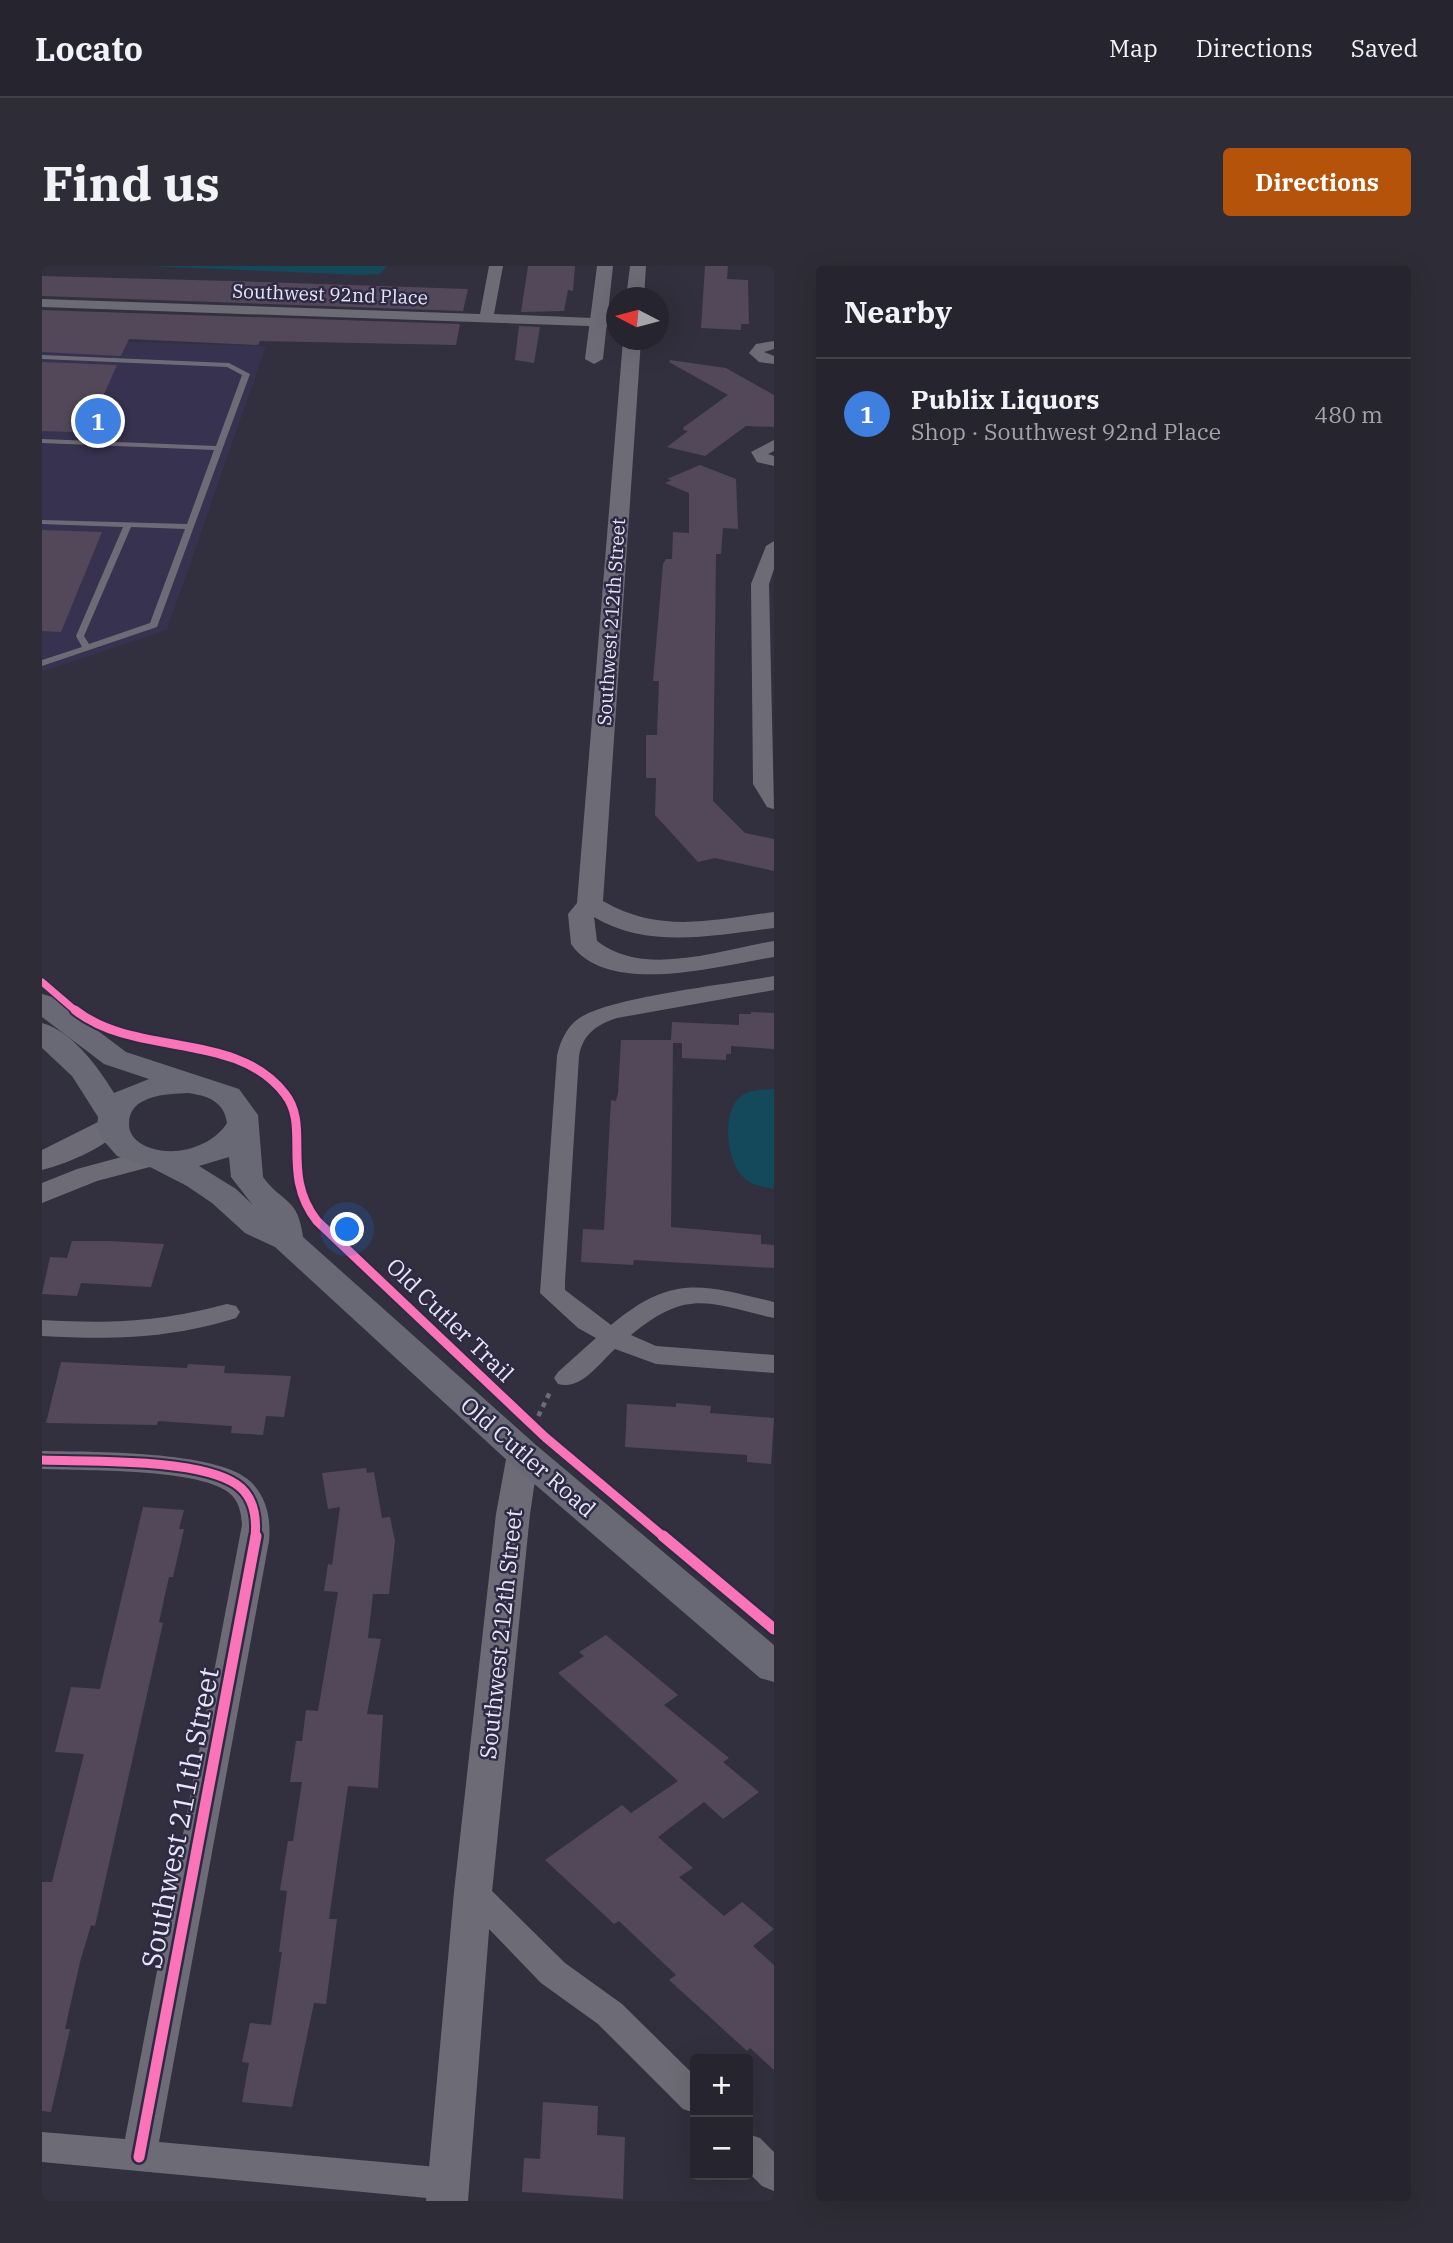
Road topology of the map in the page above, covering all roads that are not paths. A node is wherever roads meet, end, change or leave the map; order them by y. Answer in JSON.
{"nodes":[{"id":1,"x":496,"y":266,"type":"edge"},
{"id":2,"x":605,"y":266,"type":"edge"},
{"id":3,"x":638,"y":266,"type":"edge"},
{"id":4,"x":606,"y":287,"type":"edge"},
{"id":5,"x":636,"y":287,"type":"edge"},
{"id":6,"x":42,"y":303,"type":"edge"},
{"id":7,"x":486,"y":318,"type":"junction"},
{"id":8,"x":606,"y":323,"type":"edge"},
{"id":9,"x":606,"y":328,"type":"edge"},
{"id":10,"x":774,"y":345,"type":"edge"},
{"id":11,"x":631,"y":350,"type":"edge"},
{"id":12,"x":42,"y":357,"type":"edge"},
{"id":13,"x":594,"y":359,"type":"dead end"},
{"id":14,"x":774,"y":360,"type":"edge"},
{"id":15,"x":42,"y":441,"type":"edge"},
{"id":16,"x":774,"y":445,"type":"edge"},
{"id":17,"x":219,"y":448,"type":"junction"},
{"id":18,"x":774,"y":461,"type":"edge"},
{"id":19,"x":42,"y":522,"type":"edge"},
{"id":20,"x":128,"y":525,"type":"junction"},
{"id":21,"x":191,"y":527,"type":"junction"},
{"id":22,"x":772,"y":553,"type":"edge"},
{"id":23,"x":87,"y":648,"type":"junction"},
{"id":24,"x":42,"y":663,"type":"edge"},
{"id":25,"x":768,"y":668,"type":"edge"},
{"id":26,"x":774,"y":803,"type":"edge"},
{"id":27,"x":590,"y":904,"type":"junction"},
{"id":28,"x":774,"y":920,"type":"edge"},
{"id":29,"x":774,"y":949,"type":"edge"},
{"id":30,"x":774,"y":983,"type":"edge"},
{"id":31,"x":42,"y":1003,"type":"edge"},
{"id":32,"x":42,"y":1032,"type":"edge"},
{"id":33,"x":189,"y":1082,"type":"junction"},
{"id":34,"x":113,"y":1119,"type":"junction"},
{"id":35,"x":242,"y":1125,"type":"junction"},
{"id":36,"x":157,"y":1159,"type":"junction"},
{"id":37,"x":42,"y":1161,"type":"edge"},
{"id":38,"x":42,"y":1194,"type":"edge"},
{"id":39,"x":287,"y":1240,"type":"junction"},
{"id":40,"x":774,"y":1310,"type":"edge"},
{"id":41,"x":227,"y":1312,"type":"dead end"},
{"id":42,"x":42,"y":1328,"type":"edge"},
{"id":43,"x":615,"y":1338,"type":"junction"},
{"id":44,"x":774,"y":1364,"type":"edge"},
{"id":45,"x":567,"y":1378,"type":"road end"},
{"id":46,"x":530,"y":1433,"type":"junction"},
{"id":47,"x":42,"y":1460,"type":"edge"},
{"id":48,"x":774,"y":1667,"type":"edge"},
{"id":49,"x":473,"y":1892,"type":"junction"},
{"id":50,"x":690,"y":2093,"type":"edge"},
{"id":51,"x":42,"y":2147,"type":"edge"},
{"id":52,"x":753,"y":2154,"type":"edge"},
{"id":53,"x":139,"y":2157,"type":"junction"},
{"id":54,"x":774,"y":2175,"type":"edge"},
{"id":55,"x":448,"y":2192,"type":"edge"}],
"edges":[{"from":1,"to":7,"type":"street"},
{"from":2,"to":4,"type":"street"},
{"from":3,"to":5,"type":"street"},
{"from":6,"to":7,"type":"street","name":"Southwest 92nd Place"},
{"from":7,"to":8,"type":"street","name":"Southwest 92nd Place"},
{"from":9,"to":13,"type":"street"},
{"from":10,"to":14,"type":"street"},
{"from":11,"to":27,"type":"street","name":"Southwest 212th Street"},
{"from":12,"to":17,"type":"lane"},
{"from":15,"to":17,"type":"lane"},
{"from":16,"to":18,"type":"street"},
{"from":17,"to":21,"type":"lane"},
{"from":19,"to":20,"type":"lane"},
{"from":20,"to":21,"type":"lane"},
{"from":20,"to":23,"type":"lane"},
{"from":21,"to":23,"type":"lane"},
{"from":22,"to":25,"type":"street"},
{"from":23,"to":24,"type":"lane"},
{"from":25,"to":26,"type":"street"},
{"from":27,"to":28,"type":"street"},
{"from":27,"to":29,"type":"street","name":"Southwest 212th Street"},
{"from":30,"to":43,"type":"street"},
{"from":31,"to":33,"type":"main road"},
{"from":32,"to":34,"type":"main road"},
{"from":33,"to":34,"type":"main road"},
{"from":33,"to":35,"type":"main road"},
{"from":34,"to":36,"type":"main road"},
{"from":34,"to":37,"type":"street"},
{"from":35,"to":36,"type":"main road"},
{"from":35,"to":39,"type":"main road","name":"Old Cutler Road"},
{"from":36,"to":38,"type":"street"},
{"from":36,"to":39,"type":"main road","name":"Old Cutler Road"},
{"from":39,"to":46,"type":"main road","name":"Old Cutler Road"},
{"from":40,"to":43,"type":"street"},
{"from":41,"to":42,"type":"street"},
{"from":43,"to":44,"type":"street"},
{"from":43,"to":45,"type":"street"},
{"from":46,"to":48,"type":"main road","name":"Old Cutler Road"},
{"from":46,"to":49,"type":"street","name":"Southwest 212th Street"},
{"from":47,"to":53,"type":"street","name":"Southwest 211th Street"},
{"from":49,"to":50,"type":"street"},
{"from":49,"to":55,"type":"street","name":"Southwest 212th Street"},
{"from":51,"to":53,"type":"street"},
{"from":52,"to":54,"type":"street"},
{"from":53,"to":55,"type":"street"}]}
